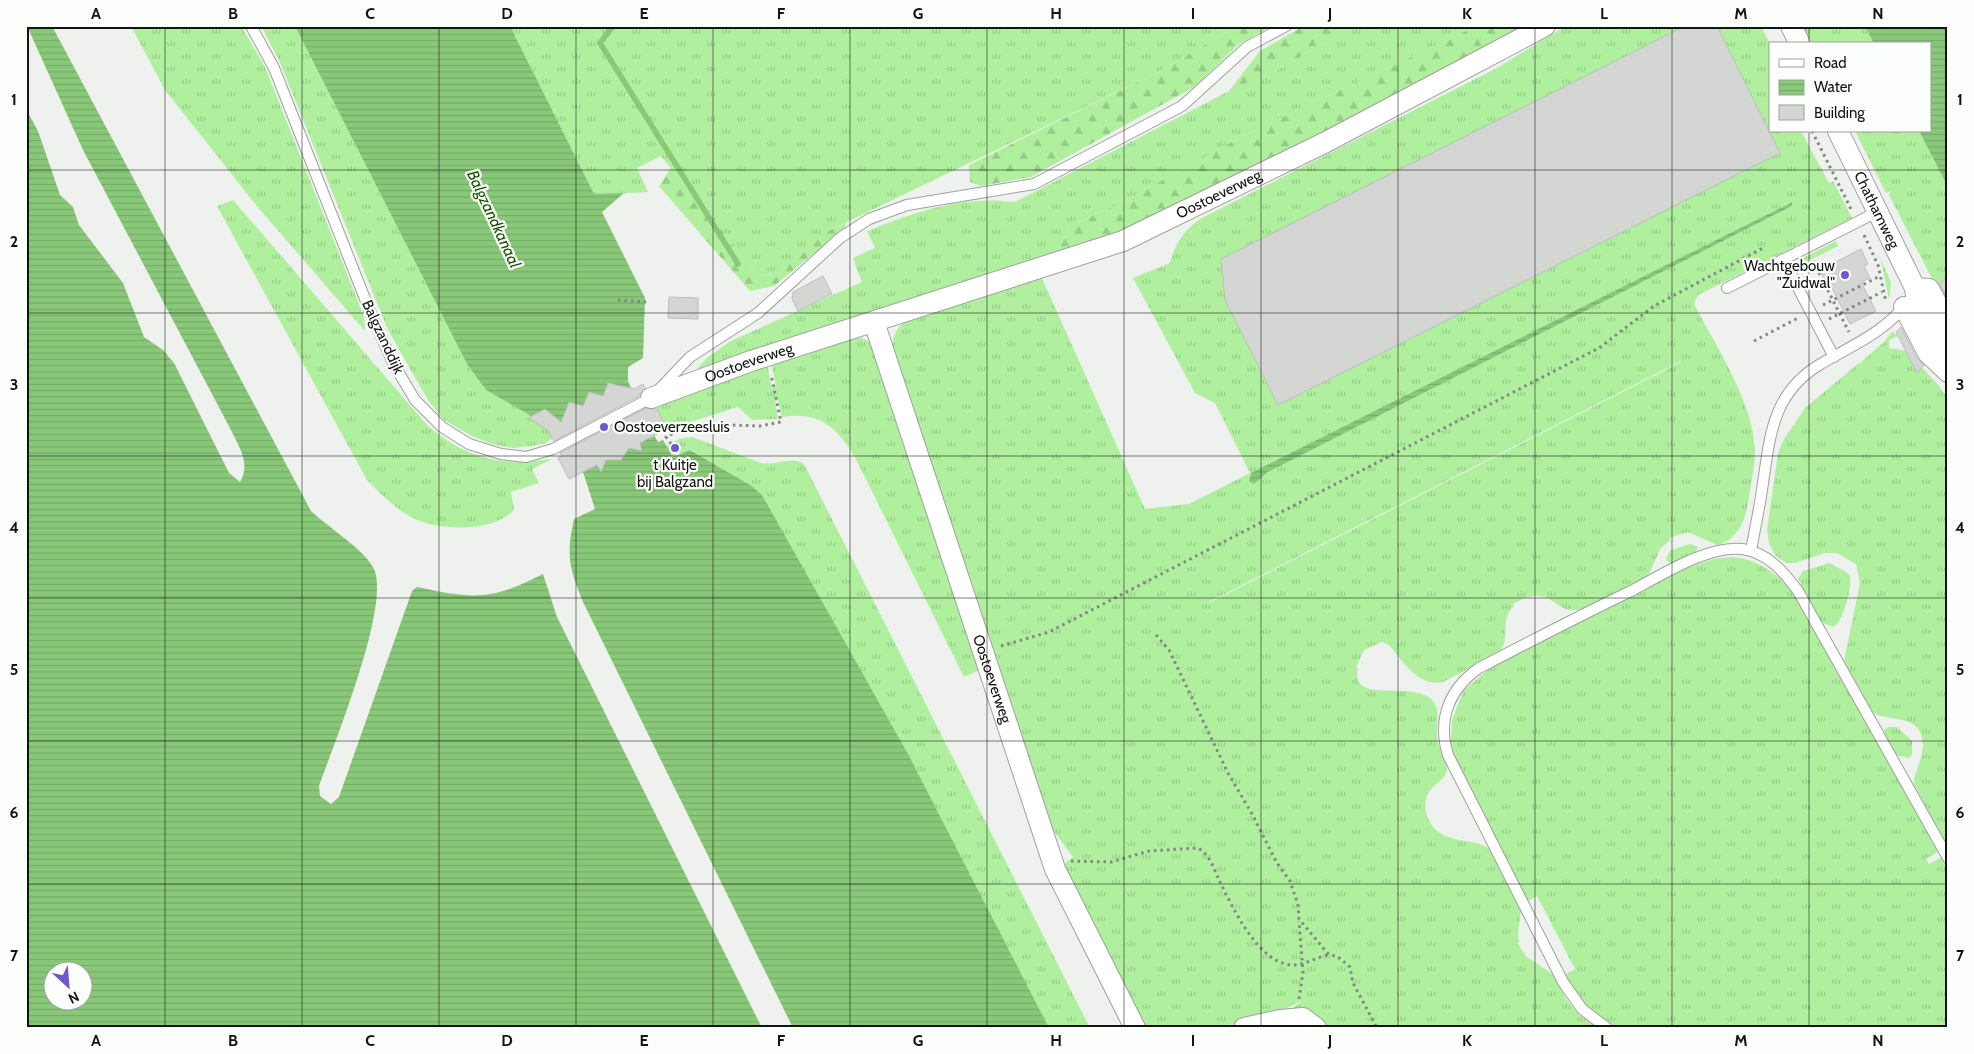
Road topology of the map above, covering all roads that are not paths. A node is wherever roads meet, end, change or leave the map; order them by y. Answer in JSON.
{"nodes":[{"id":1,"x":252,"y":26,"type":"edge"},
{"id":2,"x":1286,"y":26,"type":"edge"},
{"id":3,"x":1545,"y":26,"type":"edge"},
{"id":4,"x":1791,"y":26,"type":"edge"},
{"id":5,"x":1799,"y":42,"type":"edge"},
{"id":6,"x":1838,"y":132,"type":"edge"},
{"id":7,"x":1877,"y":212,"type":"junction"},
{"id":8,"x":1783,"y":260,"type":"junction"},
{"id":9,"x":1727,"y":288,"type":"dead end"},
{"id":10,"x":1915,"y":288,"type":"junction"},
{"id":11,"x":1898,"y":313,"type":"junction"},
{"id":12,"x":874,"y":322,"type":"junction"},
{"id":13,"x":1948,"y":325,"type":"edge"},
{"id":14,"x":1948,"y":353,"type":"edge"},
{"id":15,"x":1834,"y":357,"type":"junction"},
{"id":16,"x":1948,"y":372,"type":"edge"},
{"id":17,"x":651,"y":398,"type":"junction"},
{"id":18,"x":1752,"y":551,"type":"junction"},
{"id":19,"x":1948,"y":858,"type":"edge"},
{"id":20,"x":1134,"y":1028,"type":"edge"},
{"id":21,"x":1244,"y":1028,"type":"edge"},
{"id":22,"x":1316,"y":1028,"type":"edge"},
{"id":23,"x":1607,"y":1028,"type":"edge"}],
"edges":[{"from":1,"to":17,"type":"lane","name":"Balgzanddijk"},
{"from":2,"to":17,"type":"lane","name":"Balgzanddijk"},
{"from":3,"to":12,"type":"street","name":"Oostoeverweg"},
{"from":4,"to":5,"type":"street"},
{"from":6,"to":7,"type":"street","name":"Chathamweg"},
{"from":7,"to":8,"type":"lane"},
{"from":7,"to":10,"type":"street","name":"Chathamweg"},
{"from":8,"to":9,"type":"lane"},
{"from":8,"to":15,"type":"lane"},
{"from":10,"to":11,"type":"lane"},
{"from":10,"to":13,"type":"street"},
{"from":10,"to":14,"type":"street","name":"Chathamweg"},
{"from":11,"to":15,"type":"lane"},
{"from":11,"to":16,"type":"street"},
{"from":12,"to":17,"type":"street","name":"Oostoeverweg"},
{"from":12,"to":20,"type":"street","name":"Oostoeverweg"},
{"from":15,"to":18,"type":"lane"},
{"from":18,"to":19,"type":"lane"},
{"from":18,"to":23,"type":"lane"},
{"from":21,"to":22,"type":"street"}]}
